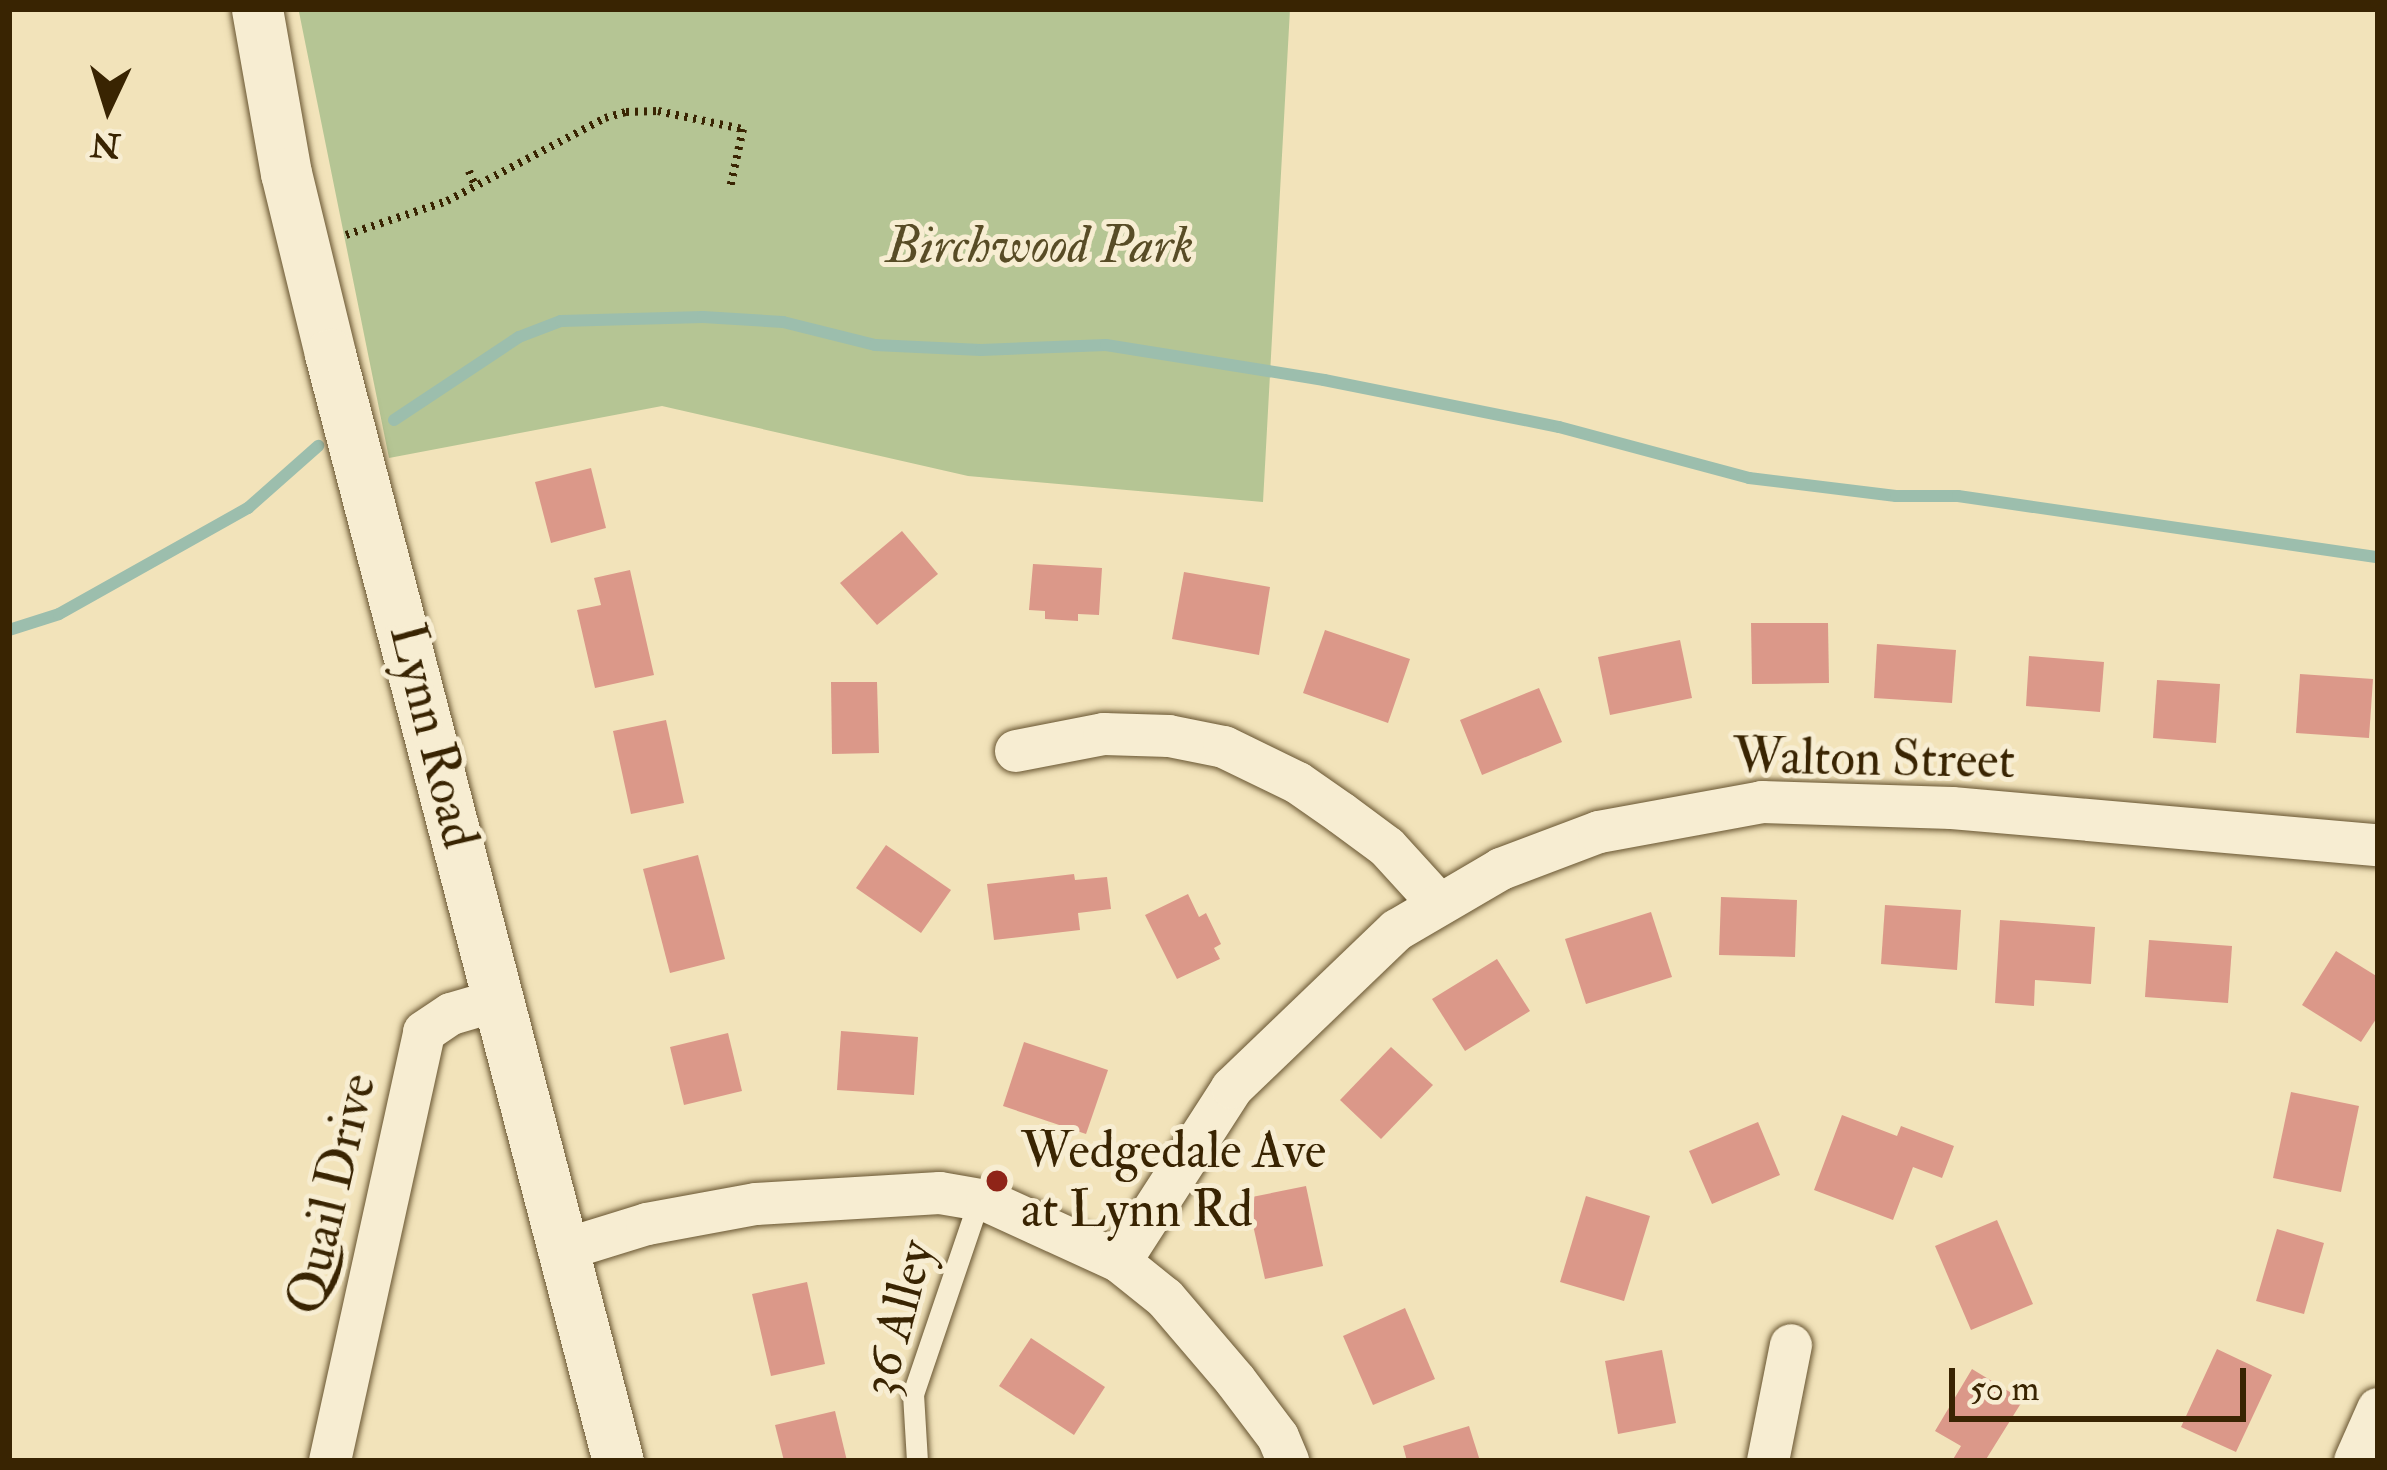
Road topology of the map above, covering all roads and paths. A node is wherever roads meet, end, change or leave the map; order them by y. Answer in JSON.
{"nodes":[{"id":1,"x":257,"y":9,"type":"edge"},
{"id":2,"x":469,"y":171,"type":"dead end"},
{"id":3,"x":475,"y":186,"type":"junction"},
{"id":4,"x":730,"y":188,"type":"dead end"},
{"id":5,"x":303,"y":243,"type":"junction"},
{"id":6,"x":1016,"y":751,"type":"dead end"},
{"id":7,"x":2378,"y":845,"type":"edge"},
{"id":8,"x":1437,"y":902,"type":"junction"},
{"id":9,"x":499,"y":1000,"type":"junction"},
{"id":10,"x":979,"y":1200,"type":"junction"},
{"id":11,"x":563,"y":1250,"type":"junction"},
{"id":12,"x":1120,"y":1262,"type":"junction"},
{"id":13,"x":1791,"y":1345,"type":"dead end"},
{"id":14,"x":2378,"y":1409,"type":"edge"},
{"id":15,"x":330,"y":1461,"type":"edge"},
{"id":16,"x":618,"y":1461,"type":"edge"},
{"id":17,"x":916,"y":1461,"type":"edge"},
{"id":18,"x":1288,"y":1461,"type":"edge"},
{"id":19,"x":1768,"y":1461,"type":"edge"},
{"id":20,"x":2355,"y":1461,"type":"edge"}],
"edges":[{"from":1,"to":5,"type":"street","name":"Lynn Road"},
{"from":2,"to":3,"type":"path"},
{"from":3,"to":4,"type":"path"},
{"from":3,"to":5,"type":"path"},
{"from":5,"to":9,"type":"street","name":"Lynn Road"},
{"from":6,"to":8,"type":"street"},
{"from":7,"to":8,"type":"street","name":"Walton Street"},
{"from":8,"to":12,"type":"street","name":"Walton Street"},
{"from":9,"to":11,"type":"street","name":"Lynn Road"},
{"from":9,"to":15,"type":"street","name":"Quail Drive"},
{"from":10,"to":11,"type":"street"},
{"from":10,"to":12,"type":"street"},
{"from":10,"to":17,"type":"lane","name":"36 Alley"},
{"from":11,"to":16,"type":"street","name":"Lynn Road"},
{"from":12,"to":18,"type":"street"},
{"from":13,"to":19,"type":"street"},
{"from":14,"to":20,"type":"street"}]}
